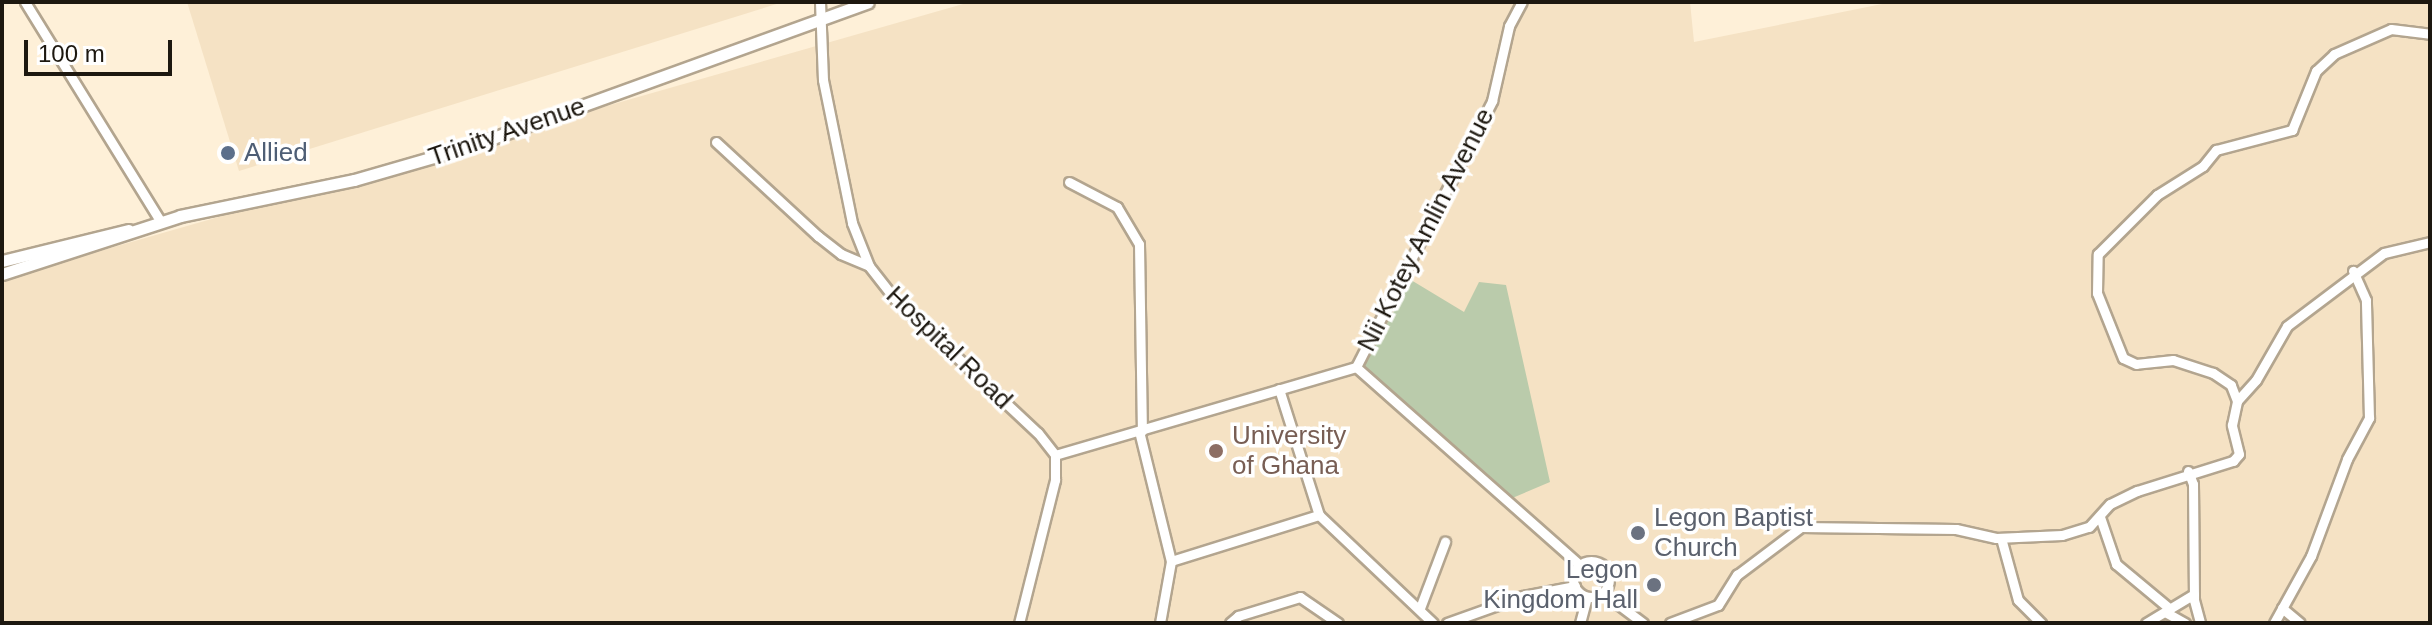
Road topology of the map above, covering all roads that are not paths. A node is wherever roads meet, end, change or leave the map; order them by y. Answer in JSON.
{"nodes":[{"id":1,"x":25,"y":2,"type":"edge"},
{"id":2,"x":820,"y":2,"type":"edge"},
{"id":3,"x":868,"y":2,"type":"edge"},
{"id":4,"x":1522,"y":2,"type":"edge"},
{"id":5,"x":822,"y":16,"type":"junction"},
{"id":6,"x":2430,"y":34,"type":"edge"},
{"id":7,"x":716,"y":142,"type":"dead end"},
{"id":8,"x":1069,"y":182,"type":"dead end"},
{"id":9,"x":161,"y":222,"type":"junction"},
{"id":10,"x":136,"y":231,"type":"junction"},
{"id":11,"x":2430,"y":242,"type":"edge"},
{"id":12,"x":2,"y":261,"type":"edge"},
{"id":13,"x":869,"y":266,"type":"junction"},
{"id":14,"x":2353,"y":271,"type":"junction"},
{"id":15,"x":2,"y":274,"type":"edge"},
{"id":16,"x":1356,"y":367,"type":"junction"},
{"id":17,"x":1279,"y":389,"type":"junction"},
{"id":18,"x":2237,"y":401,"type":"junction"},
{"id":19,"x":1141,"y":431,"type":"junction"},
{"id":20,"x":1055,"y":455,"type":"junction"},
{"id":21,"x":2188,"y":471,"type":"junction"},
{"id":22,"x":1319,"y":515,"type":"junction"},
{"id":23,"x":2100,"y":517,"type":"junction"},
{"id":24,"x":2001,"y":538,"type":"junction"},
{"id":25,"x":1445,"y":542,"type":"dead end"},
{"id":26,"x":1171,"y":561,"type":"junction"},
{"id":27,"x":1580,"y":565,"type":"junction"},
{"id":28,"x":1575,"y":586,"type":"junction"},
{"id":29,"x":1603,"y":593,"type":"junction"},
{"id":30,"x":2194,"y":594,"type":"junction"},
{"id":31,"x":1587,"y":597,"type":"junction"},
{"id":32,"x":1420,"y":608,"type":"junction"},
{"id":33,"x":2282,"y":608,"type":"junction"},
{"id":34,"x":2167,"y":611,"type":"junction"},
{"id":35,"x":1019,"y":623,"type":"edge"},
{"id":36,"x":1160,"y":623,"type":"edge"},
{"id":37,"x":1230,"y":623,"type":"edge"},
{"id":38,"x":1338,"y":623,"type":"edge"},
{"id":39,"x":1433,"y":623,"type":"edge"},
{"id":40,"x":1447,"y":623,"type":"edge"},
{"id":41,"x":1580,"y":623,"type":"edge"},
{"id":42,"x":1643,"y":623,"type":"edge"},
{"id":43,"x":1670,"y":623,"type":"edge"},
{"id":44,"x":2041,"y":623,"type":"edge"},
{"id":45,"x":2146,"y":623,"type":"edge"},
{"id":46,"x":2185,"y":623,"type":"edge"},
{"id":47,"x":2200,"y":623,"type":"edge"},
{"id":48,"x":2274,"y":623,"type":"edge"},
{"id":49,"x":2300,"y":623,"type":"edge"}],
"edges":[{"from":1,"to":9,"type":"street"},
{"from":2,"to":5,"type":"street","name":"Hospital Road"},
{"from":3,"to":5,"type":"street","name":"Trinity Avenue"},
{"from":4,"to":16,"type":"street","name":"Nii Kotey Amlin Avenue"},
{"from":5,"to":9,"type":"street","name":"Trinity Avenue"},
{"from":5,"to":13,"type":"street","name":"Hospital Road"},
{"from":6,"to":18,"type":"street"},
{"from":7,"to":13,"type":"street"},
{"from":8,"to":19,"type":"street"},
{"from":9,"to":10,"type":"street","name":"Trinity Avenue"},
{"from":10,"to":12,"type":"street","name":"Trinity Avenue"},
{"from":10,"to":15,"type":"street","name":"Trinity Avenue"},
{"from":11,"to":14,"type":"street"},
{"from":13,"to":20,"type":"street","name":"Hospital Road"},
{"from":14,"to":18,"type":"street"},
{"from":14,"to":33,"type":"street"},
{"from":16,"to":17,"type":"street"},
{"from":16,"to":27,"type":"street"},
{"from":17,"to":19,"type":"street"},
{"from":17,"to":22,"type":"street"},
{"from":18,"to":21,"type":"street"},
{"from":19,"to":20,"type":"street"},
{"from":19,"to":26,"type":"street"},
{"from":20,"to":35,"type":"street"},
{"from":21,"to":23,"type":"street"},
{"from":21,"to":30,"type":"street"},
{"from":22,"to":26,"type":"street"},
{"from":22,"to":32,"type":"street"},
{"from":23,"to":24,"type":"street"},
{"from":23,"to":34,"type":"street"},
{"from":24,"to":43,"type":"street"},
{"from":24,"to":44,"type":"street"},
{"from":25,"to":32,"type":"street"},
{"from":26,"to":36,"type":"street"},
{"from":27,"to":28,"type":"street"},
{"from":27,"to":29,"type":"street"},
{"from":28,"to":31,"type":"street"},
{"from":28,"to":40,"type":"street"},
{"from":29,"to":31,"type":"street"},
{"from":29,"to":42,"type":"street"},
{"from":30,"to":34,"type":"street"},
{"from":30,"to":47,"type":"street"},
{"from":31,"to":41,"type":"street"},
{"from":32,"to":39,"type":"street"},
{"from":33,"to":48,"type":"street"},
{"from":33,"to":49,"type":"street"},
{"from":34,"to":45,"type":"street"},
{"from":34,"to":46,"type":"street"},
{"from":37,"to":38,"type":"street"}]}
